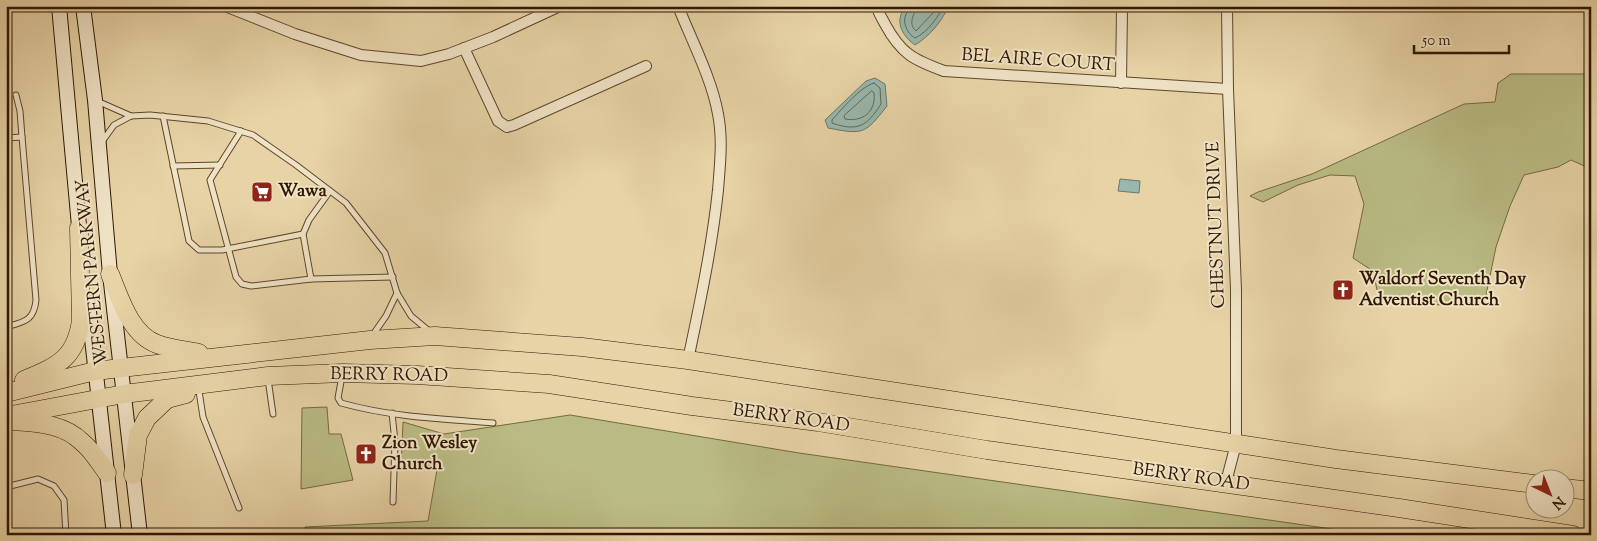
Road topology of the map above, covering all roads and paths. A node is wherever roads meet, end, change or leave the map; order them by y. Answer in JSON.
{"nodes":[{"id":1,"x":58,"y":6,"type":"edge"},
{"id":2,"x":83,"y":6,"type":"edge"},
{"id":3,"x":225,"y":6,"type":"edge"},
{"id":4,"x":678,"y":6,"type":"edge"},
{"id":5,"x":877,"y":6,"type":"edge"},
{"id":6,"x":1227,"y":6,"type":"edge"},
{"id":7,"x":558,"y":7,"type":"edge"},
{"id":8,"x":1122,"y":8,"type":"dead end"},
{"id":9,"x":464,"y":48,"type":"junction"},
{"id":10,"x":646,"y":66,"type":"dead end"},
{"id":11,"x":1121,"y":83,"type":"junction"},
{"id":12,"x":1228,"y":89,"type":"junction"},
{"id":13,"x":16,"y":95,"type":"dead end"},
{"id":14,"x":95,"y":100,"type":"junction"},
{"id":15,"x":131,"y":116,"type":"junction"},
{"id":16,"x":163,"y":116,"type":"junction"},
{"id":17,"x":241,"y":131,"type":"junction"},
{"id":18,"x":22,"y":137,"type":"junction"},
{"id":19,"x":6,"y":138,"type":"edge"},
{"id":20,"x":99,"y":146,"type":"junction"},
{"id":21,"x":220,"y":164,"type":"junction"},
{"id":22,"x":173,"y":166,"type":"junction"},
{"id":23,"x":330,"y":191,"type":"junction"},
{"id":24,"x":79,"y":228,"type":"junction"},
{"id":25,"x":303,"y":234,"type":"junction"},
{"id":26,"x":230,"y":248,"type":"junction"},
{"id":27,"x":110,"y":274,"type":"junction"},
{"id":28,"x":393,"y":277,"type":"junction"},
{"id":29,"x":311,"y":279,"type":"junction"},
{"id":30,"x":397,"y":294,"type":"junction"},
{"id":31,"x":6,"y":327,"type":"edge"},
{"id":32,"x":435,"y":336,"type":"junction"},
{"id":33,"x":370,"y":340,"type":"junction"},
{"id":34,"x":217,"y":356,"type":"junction"},
{"id":35,"x":688,"y":360,"type":"junction"},
{"id":36,"x":121,"y":368,"type":"junction"},
{"id":37,"x":95,"y":371,"type":"junction"},
{"id":38,"x":343,"y":373,"type":"junction"},
{"id":39,"x":268,"y":376,"type":"junction"},
{"id":40,"x":238,"y":379,"type":"junction"},
{"id":41,"x":6,"y":388,"type":"edge"},
{"id":42,"x":199,"y":391,"type":"junction"},
{"id":43,"x":6,"y":393,"type":"edge"},
{"id":44,"x":124,"y":394,"type":"junction"},
{"id":45,"x":99,"y":399,"type":"junction"},
{"id":46,"x":392,"y":413,"type":"junction"},
{"id":47,"x":273,"y":414,"type":"dead end"},
{"id":48,"x":6,"y":416,"type":"edge"},
{"id":49,"x":6,"y":420,"type":"edge"},
{"id":50,"x":493,"y":423,"type":"dead end"},
{"id":51,"x":1236,"y":444,"type":"junction"},
{"id":52,"x":107,"y":473,"type":"junction"},
{"id":53,"x":133,"y":475,"type":"junction"},
{"id":54,"x":1226,"y":482,"type":"junction"},
{"id":55,"x":1524,"y":483,"type":"edge"},
{"id":56,"x":6,"y":487,"type":"edge"},
{"id":57,"x":1574,"y":489,"type":"edge"},
{"id":58,"x":1591,"y":491,"type":"edge"},
{"id":59,"x":393,"y":502,"type":"dead end"},
{"id":60,"x":239,"y":508,"type":"dead end"},
{"id":61,"x":66,"y":534,"type":"edge"},
{"id":62,"x":114,"y":535,"type":"edge"},
{"id":63,"x":140,"y":535,"type":"edge"},
{"id":64,"x":1573,"y":535,"type":"edge"}],
"edges":[{"from":1,"to":24,"type":"main road","name":"WESTERN PARKWAY"},
{"from":2,"to":14,"type":"main road","name":"WESTERN PARKWAY"},
{"from":3,"to":9,"type":"street"},
{"from":4,"to":35,"type":"street"},
{"from":5,"to":11,"type":"street","name":"BEL AIRE COURT"},
{"from":6,"to":12,"type":"street","name":"CHESTNUT DRIVE"},
{"from":7,"to":9,"type":"street"},
{"from":8,"to":11,"type":"street"},
{"from":9,"to":10,"type":"street"},
{"from":11,"to":12,"type":"street","name":"BEL AIRE COURT"},
{"from":12,"to":51,"type":"street","name":"CHESTNUT DRIVE"},
{"from":13,"to":18,"type":"lane"},
{"from":14,"to":15,"type":"lane"},
{"from":14,"to":20,"type":"main road","name":"WESTERN PARKWAY"},
{"from":15,"to":16,"type":"lane"},
{"from":15,"to":20,"type":"lane"},
{"from":16,"to":17,"type":"lane"},
{"from":16,"to":22,"type":"lane"},
{"from":17,"to":21,"type":"lane"},
{"from":17,"to":23,"type":"lane"},
{"from":18,"to":19,"type":"lane"},
{"from":18,"to":31,"type":"lane"},
{"from":20,"to":27,"type":"main road","name":"WESTERN PARKWAY"},
{"from":21,"to":22,"type":"lane"},
{"from":21,"to":26,"type":"lane"},
{"from":22,"to":26,"type":"lane"},
{"from":23,"to":25,"type":"lane"},
{"from":23,"to":28,"type":"lane"},
{"from":24,"to":37,"type":"main road","name":"WESTERN PARKWAY"},
{"from":24,"to":41,"type":"highway"},
{"from":25,"to":26,"type":"lane"},
{"from":25,"to":29,"type":"lane"},
{"from":26,"to":29,"type":"lane"},
{"from":27,"to":34,"type":"highway"},
{"from":27,"to":36,"type":"main road","name":"WESTERN PARKWAY"},
{"from":28,"to":29,"type":"lane"},
{"from":28,"to":30,"type":"lane"},
{"from":30,"to":32,"type":"lane"},
{"from":30,"to":33,"type":"lane"},
{"from":32,"to":33,"type":"highway","name":"BERRY ROAD"},
{"from":32,"to":35,"type":"highway","name":"BERRY ROAD"},
{"from":33,"to":34,"type":"highway","name":"BERRY ROAD"},
{"from":34,"to":36,"type":"highway","name":"BERRY ROAD"},
{"from":35,"to":51,"type":"highway","name":"BERRY ROAD"},
{"from":36,"to":37,"type":"highway","name":"BERRY ROAD"},
{"from":36,"to":44,"type":"main road","name":"WESTERN PARKWAY"},
{"from":37,"to":43,"type":"highway","name":"BERRY ROAD"},
{"from":37,"to":45,"type":"main road","name":"WESTERN PARKWAY"},
{"from":38,"to":39,"type":"highway","name":"BERRY ROAD"},
{"from":38,"to":46,"type":"lane"},
{"from":38,"to":54,"type":"highway","name":"BERRY ROAD"},
{"from":39,"to":40,"type":"highway","name":"BERRY ROAD"},
{"from":39,"to":47,"type":"lane"},
{"from":40,"to":42,"type":"highway"},
{"from":40,"to":44,"type":"highway","name":"BERRY ROAD"},
{"from":42,"to":53,"type":"highway"},
{"from":42,"to":60,"type":"lane"},
{"from":44,"to":45,"type":"highway","name":"BERRY ROAD"},
{"from":44,"to":53,"type":"main road","name":"WESTERN PARKWAY"},
{"from":45,"to":48,"type":"highway","name":"BERRY ROAD"},
{"from":45,"to":52,"type":"main road","name":"WESTERN PARKWAY"},
{"from":46,"to":50,"type":"lane"},
{"from":46,"to":59,"type":"lane"},
{"from":49,"to":52,"type":"highway"},
{"from":51,"to":54,"type":"street","name":"CHESTNUT DRIVE"},
{"from":51,"to":55,"type":"highway","name":"BERRY ROAD"},
{"from":52,"to":62,"type":"main road","name":"WESTERN PARKWAY"},
{"from":53,"to":63,"type":"main road","name":"WESTERN PARKWAY"},
{"from":54,"to":64,"type":"highway","name":"BERRY ROAD"},
{"from":56,"to":61,"type":"lane"},
{"from":57,"to":58,"type":"highway"}]}
